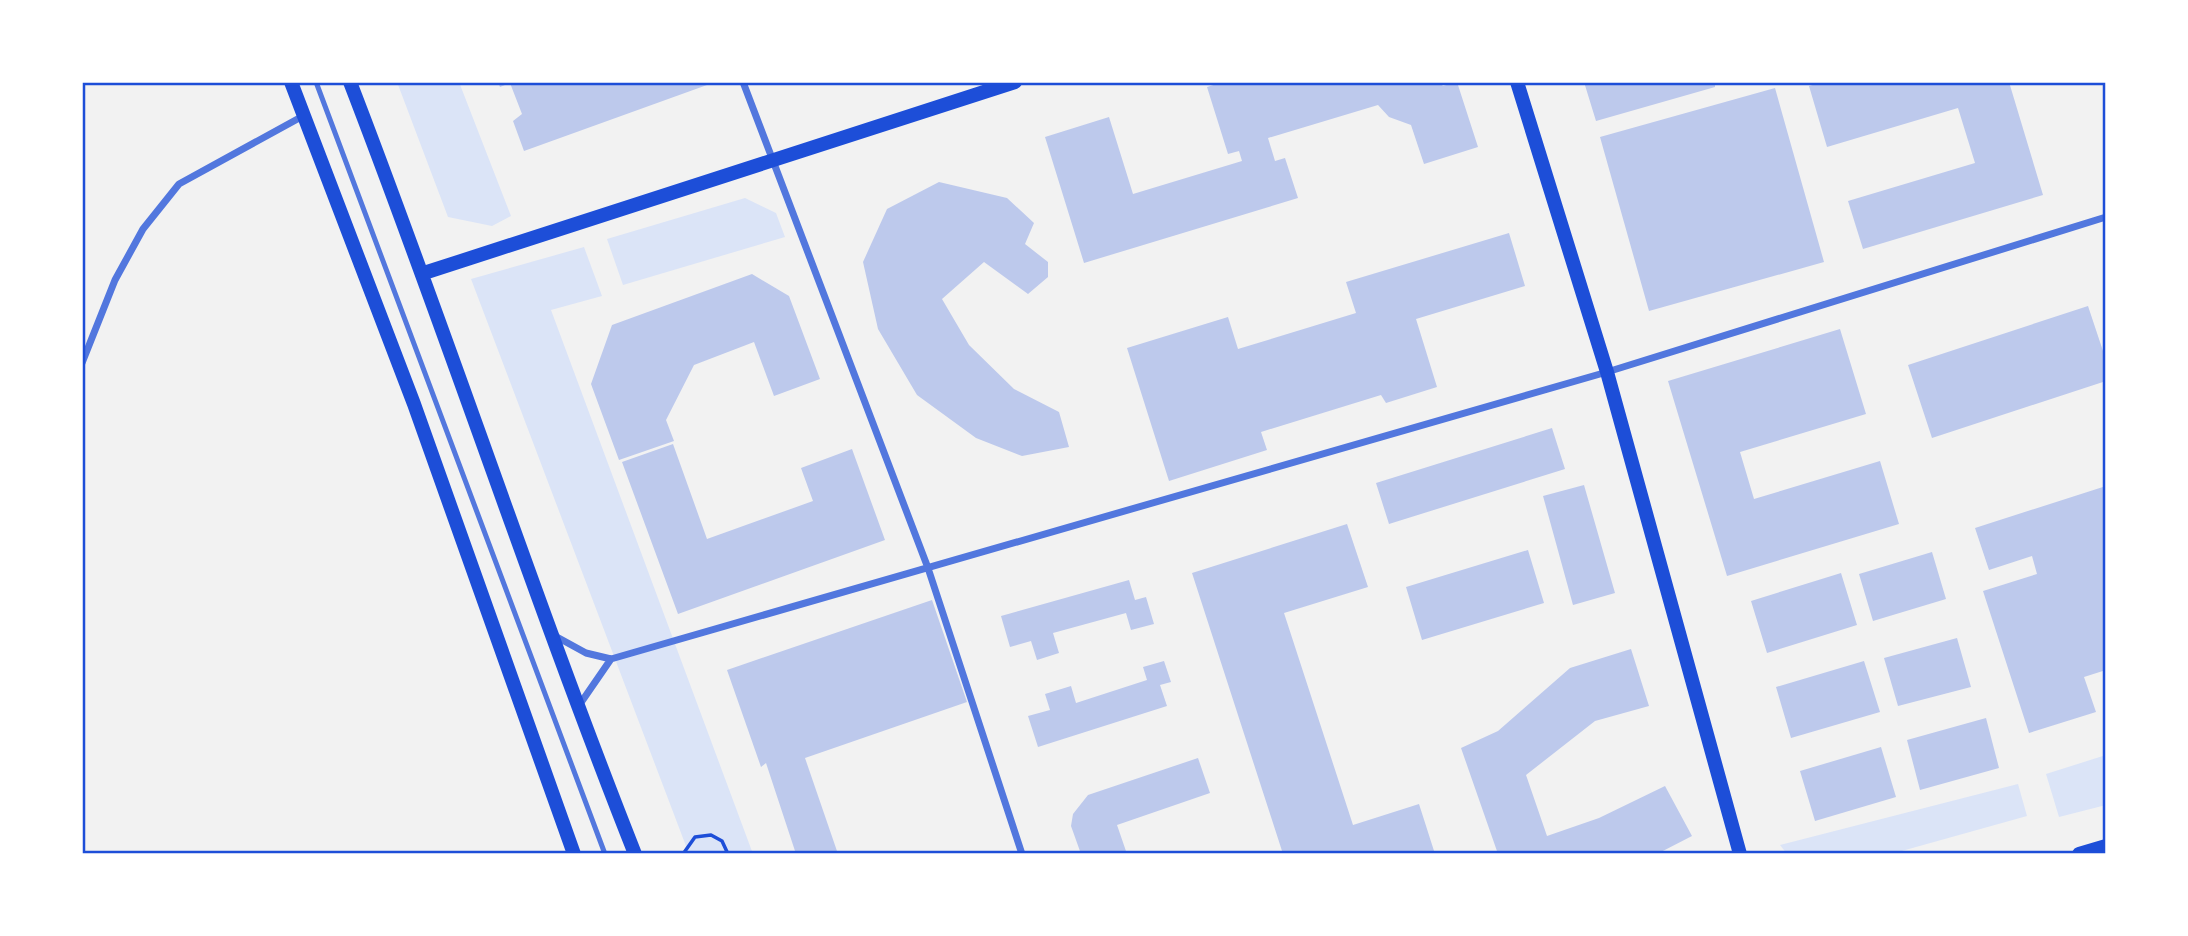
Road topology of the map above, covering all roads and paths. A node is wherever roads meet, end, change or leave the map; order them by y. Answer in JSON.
{"nodes":[{"id":1,"x":291,"y":82,"type":"edge"},
{"id":2,"x":316,"y":82,"type":"edge"},
{"id":3,"x":350,"y":82,"type":"edge"},
{"id":4,"x":743,"y":82,"type":"edge"},
{"id":5,"x":1016,"y":82,"type":"edge"},
{"id":6,"x":1517,"y":82,"type":"edge"},
{"id":7,"x":304,"y":116,"type":"junction"},
{"id":8,"x":772,"y":161,"type":"junction"},
{"id":9,"x":2106,"y":217,"type":"edge"},
{"id":10,"x":424,"y":273,"type":"junction"},
{"id":11,"x":82,"y":363,"type":"edge"},
{"id":12,"x":1607,"y":372,"type":"junction"},
{"id":13,"x":928,"y":568,"type":"junction"},
{"id":14,"x":551,"y":634,"type":"junction"},
{"id":15,"x":611,"y":659,"type":"junction"},
{"id":16,"x":577,"y":708,"type":"junction"},
{"id":17,"x":2106,"y":846,"type":"edge"},
{"id":18,"x":574,"y":854,"type":"edge"},
{"id":19,"x":605,"y":854,"type":"edge"},
{"id":20,"x":635,"y":854,"type":"edge"},
{"id":21,"x":683,"y":854,"type":"edge"},
{"id":22,"x":728,"y":854,"type":"edge"},
{"id":23,"x":1021,"y":854,"type":"edge"},
{"id":24,"x":1741,"y":854,"type":"edge"},
{"id":25,"x":2079,"y":854,"type":"edge"}],
"edges":[{"from":1,"to":7,"type":"main road"},
{"from":2,"to":19,"type":"lane"},
{"from":3,"to":10,"type":"main road"},
{"from":4,"to":8,"type":"street"},
{"from":5,"to":8,"type":"main road"},
{"from":6,"to":12,"type":"main road"},
{"from":7,"to":11,"type":"street"},
{"from":7,"to":18,"type":"main road"},
{"from":8,"to":10,"type":"main road"},
{"from":8,"to":13,"type":"street"},
{"from":9,"to":12,"type":"street"},
{"from":10,"to":14,"type":"main road"},
{"from":12,"to":13,"type":"street"},
{"from":12,"to":24,"type":"main road"},
{"from":13,"to":15,"type":"street"},
{"from":13,"to":23,"type":"street"},
{"from":14,"to":15,"type":"street"},
{"from":14,"to":16,"type":"main road"},
{"from":15,"to":16,"type":"street"},
{"from":16,"to":20,"type":"main road"},
{"from":17,"to":25,"type":"main road"},
{"from":21,"to":22,"type":"path"}]}
